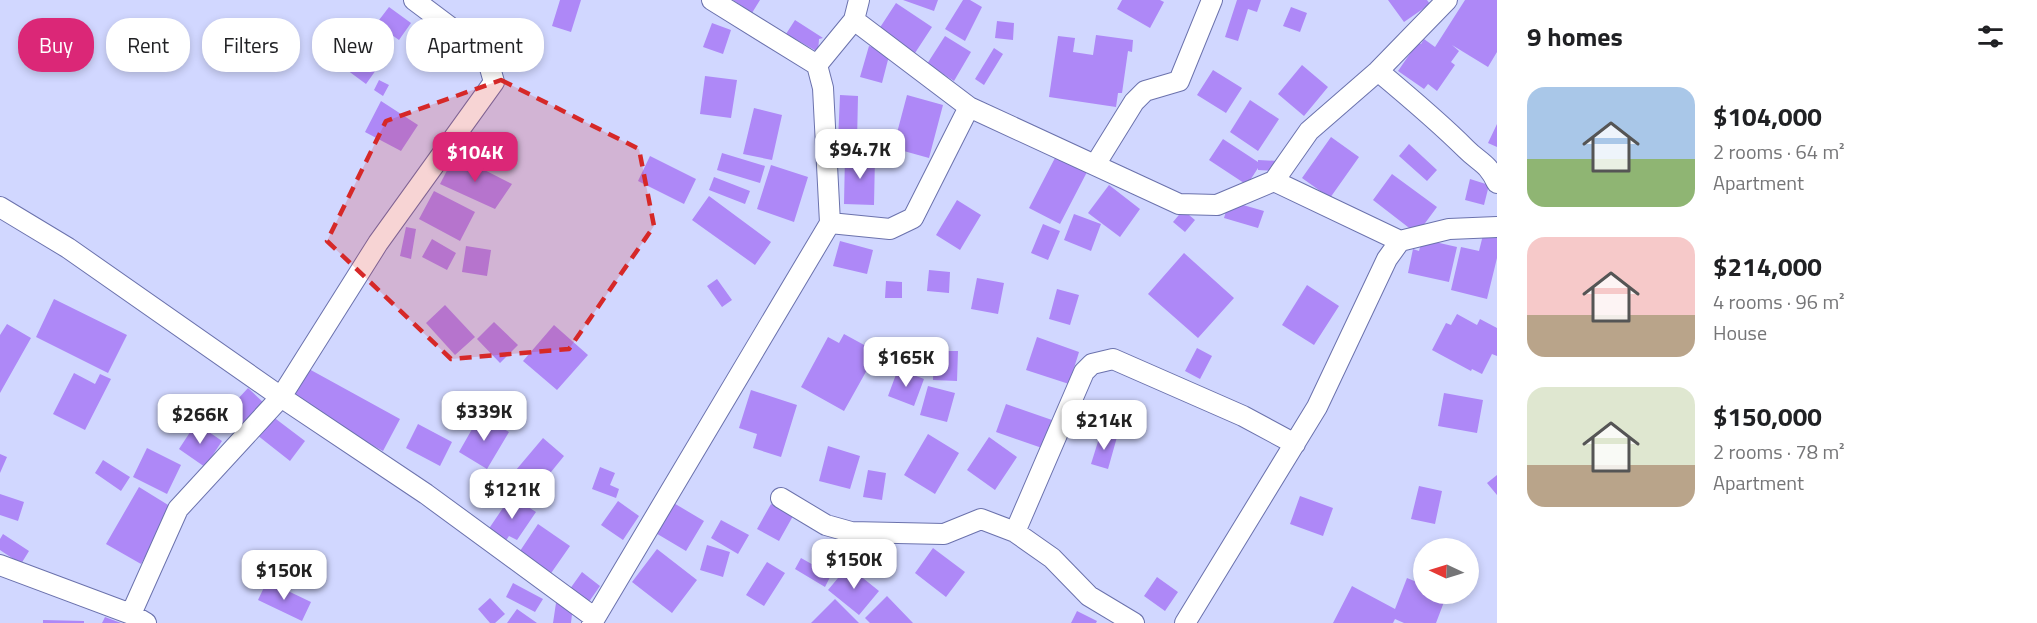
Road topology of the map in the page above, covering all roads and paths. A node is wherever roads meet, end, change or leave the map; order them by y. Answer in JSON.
{"nodes":[{"id":1,"x":414,"y":0,"type":"edge"},
{"id":2,"x":712,"y":0,"type":"edge"},
{"id":3,"x":859,"y":0,"type":"edge"},
{"id":4,"x":1212,"y":0,"type":"edge"},
{"id":5,"x":1447,"y":0,"type":"edge"},
{"id":6,"x":854,"y":20,"type":"junction"},
{"id":7,"x":817,"y":65,"type":"junction"},
{"id":8,"x":1378,"y":71,"type":"junction"},
{"id":9,"x":969,"y":107,"type":"junction"},
{"id":10,"x":1095,"y":165,"type":"junction"},
{"id":11,"x":1274,"y":182,"type":"junction"},
{"id":12,"x":1497,"y":183,"type":"edge"},
{"id":13,"x":0,"y":207,"type":"edge"},
{"id":14,"x":830,"y":223,"type":"junction"},
{"id":15,"x":1497,"y":227,"type":"edge"},
{"id":16,"x":1400,"y":241,"type":"junction"},
{"id":17,"x":280,"y":397,"type":"junction"},
{"id":18,"x":1294,"y":444,"type":"junction"},
{"id":19,"x":780,"y":498,"type":"dead end"},
{"id":20,"x":1016,"y":532,"type":"junction"},
{"id":21,"x":0,"y":565,"type":"edge"},
{"id":22,"x":139,"y":618,"type":"edge"},
{"id":23,"x":593,"y":620,"type":"edge"},
{"id":24,"x":1134,"y":623,"type":"edge"},
{"id":25,"x":1185,"y":623,"type":"edge"}],
"edges":[{"from":1,"to":17,"type":"street"},
{"from":2,"to":7,"type":"street"},
{"from":3,"to":6,"type":"street"},
{"from":4,"to":10,"type":"street"},
{"from":5,"to":8,"type":"street"},
{"from":6,"to":7,"type":"street"},
{"from":6,"to":9,"type":"street"},
{"from":7,"to":14,"type":"street"},
{"from":8,"to":11,"type":"street"},
{"from":8,"to":12,"type":"street"},
{"from":9,"to":10,"type":"street"},
{"from":9,"to":14,"type":"street"},
{"from":10,"to":11,"type":"street"},
{"from":11,"to":16,"type":"street"},
{"from":13,"to":17,"type":"street"},
{"from":14,"to":23,"type":"street"},
{"from":15,"to":16,"type":"street"},
{"from":16,"to":18,"type":"street"},
{"from":17,"to":22,"type":"street"},
{"from":17,"to":23,"type":"street"},
{"from":18,"to":20,"type":"street"},
{"from":18,"to":25,"type":"street"},
{"from":19,"to":20,"type":"street"},
{"from":20,"to":24,"type":"street"},
{"from":21,"to":22,"type":"street"}]}
